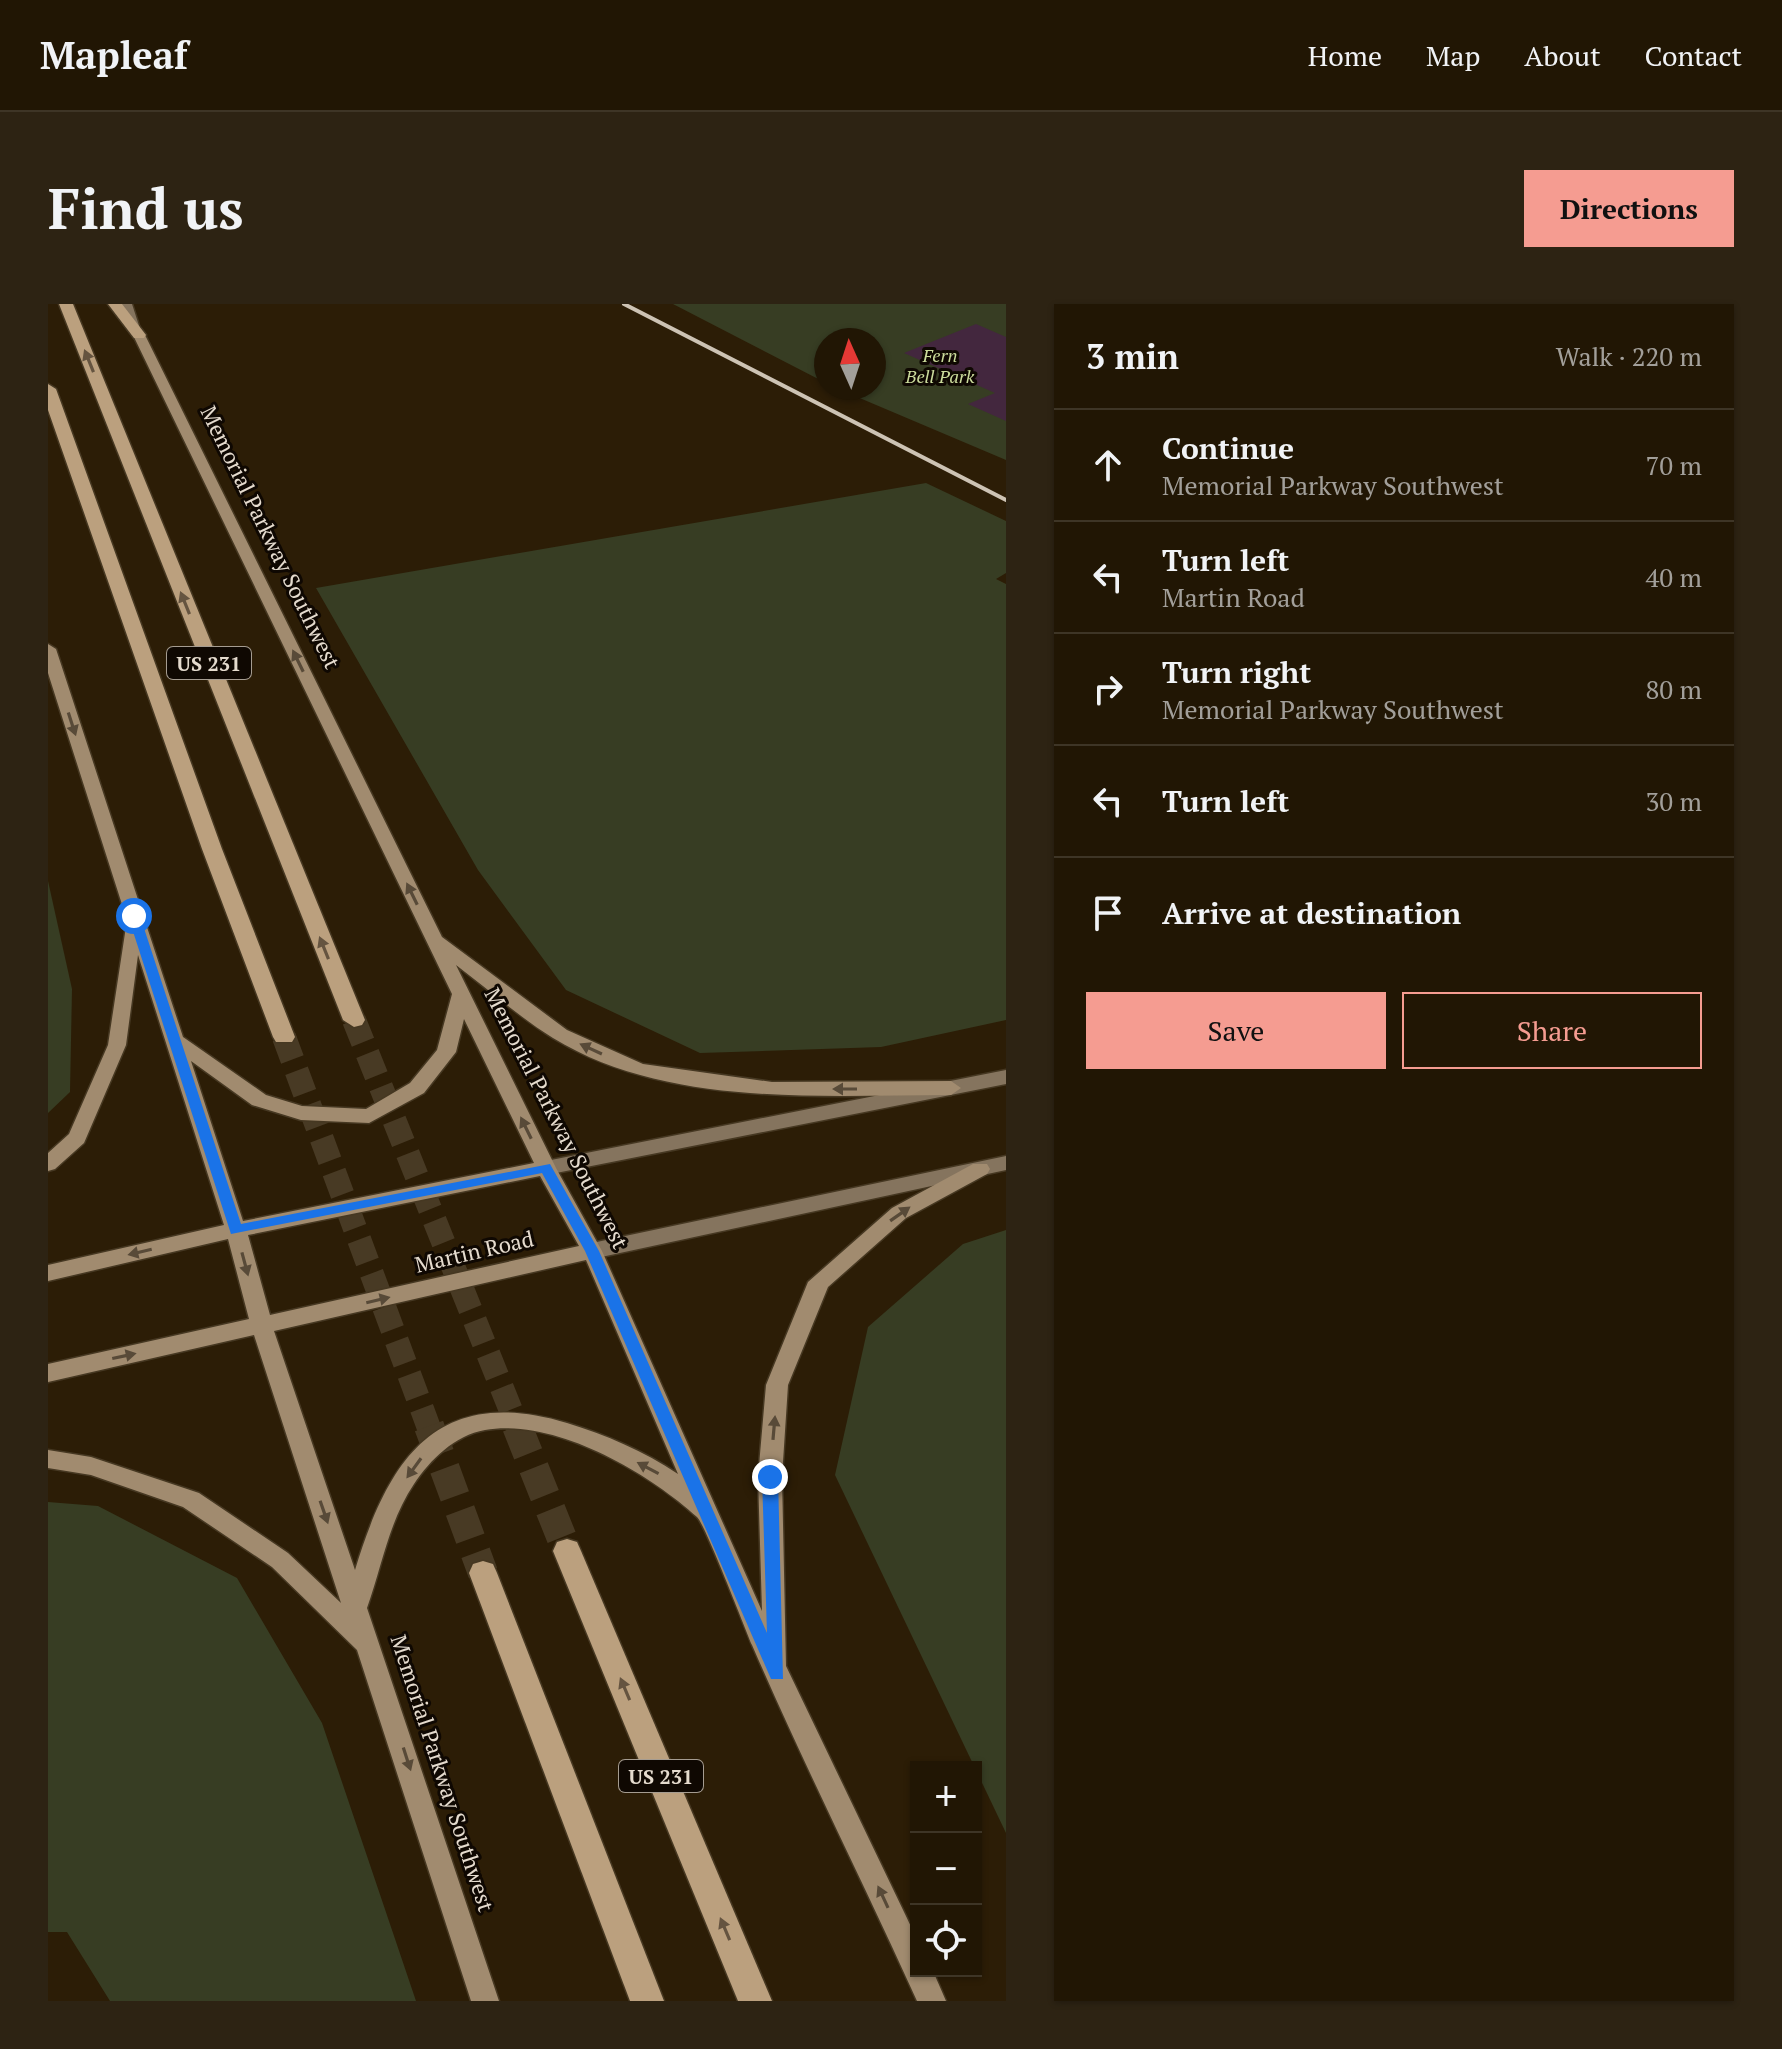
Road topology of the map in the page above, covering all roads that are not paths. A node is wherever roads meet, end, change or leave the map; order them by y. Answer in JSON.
{"nodes":[{"id":1,"x":66,"y":304,"type":"edge"},
{"id":2,"x":115,"y":304,"type":"edge"},
{"id":3,"x":126,"y":304,"type":"edge"},
{"id":4,"x":139,"y":335,"type":"junction"},
{"id":5,"x":48,"y":389,"type":"edge"},
{"id":6,"x":48,"y":649,"type":"edge"},
{"id":7,"x":134,"y":916,"type":"junction"},
{"id":8,"x":434,"y":940,"type":"junction"},
{"id":9,"x":461,"y":993,"type":"junction"},
{"id":10,"x":354,"y":1020,"type":"tunnel mouth"},
{"id":11,"x":284,"y":1037,"type":"tunnel mouth"},
{"id":12,"x":174,"y":1040,"type":"junction"},
{"id":13,"x":1006,"y":1077,"type":"edge"},
{"id":14,"x":951,"y":1088,"type":"junction"},
{"id":15,"x":1006,"y":1163,"type":"edge"},
{"id":16,"x":48,"y":1164,"type":"edge"},
{"id":17,"x":546,"y":1168,"type":"junction"},
{"id":18,"x":980,"y":1169,"type":"junction"},
{"id":19,"x":236,"y":1230,"type":"junction"},
{"id":20,"x":592,"y":1251,"type":"junction"},
{"id":21,"x":48,"y":1273,"type":"edge"},
{"id":22,"x":262,"y":1326,"type":"junction"},
{"id":23,"x":48,"y":1373,"type":"edge"},
{"id":24,"x":48,"y":1459,"type":"edge"},
{"id":25,"x":708,"y":1517,"type":"junction"},
{"id":26,"x":567,"y":1551,"type":"tunnel mouth"},
{"id":27,"x":483,"y":1573,"type":"tunnel mouth"},
{"id":28,"x":356,"y":1606,"type":"junction"},
{"id":29,"x":371,"y":1648,"type":"junction"},
{"id":30,"x":777,"y":1673,"type":"junction"},
{"id":31,"x":910,"y":1954,"type":"edge"},
{"id":32,"x":921,"y":1977,"type":"edge"},
{"id":33,"x":485,"y":2001,"type":"edge"},
{"id":34,"x":647,"y":2001,"type":"edge"},
{"id":35,"x":755,"y":2001,"type":"edge"},
{"id":36,"x":932,"y":2001,"type":"edge"}],
"edges":[{"from":10,"to":1,"type":"highway","number":"US 231","one_way":true},
{"from":2,"to":4,"type":"highway"},
{"from":3,"to":4,"type":"main road","name":"Memorial Parkway Southwest"},
{"from":8,"to":4,"type":"main road","name":"Memorial Parkway Southwest","one_way":true},
{"from":5,"to":11,"type":"highway","number":"US 231"},
{"from":6,"to":7,"type":"main road","name":"Memorial Parkway Southwest","one_way":true},
{"from":7,"to":12,"type":"main road","name":"Memorial Parkway Southwest"},
{"from":7,"to":16,"type":"main road"},
{"from":8,"to":9,"type":"main road","name":"Memorial Parkway Southwest"},
{"from":14,"to":8,"type":"main road","one_way":true},
{"from":9,"to":12,"type":"main road"},
{"from":17,"to":9,"type":"main road","name":"Memorial Parkway Southwest","one_way":true},
{"from":12,"to":19,"type":"main road","name":"Memorial Parkway Southwest"},
{"from":13,"to":14,"type":"main road"},
{"from":14,"to":17,"type":"main road"},
{"from":15,"to":18,"type":"main road","name":"Martin Road"},
{"from":17,"to":19,"type":"main road"},
{"from":17,"to":20,"type":"main road","name":"Memorial Parkway Southwest"},
{"from":18,"to":20,"type":"main road","name":"Martin Road"},
{"from":30,"to":18,"type":"main road","one_way":true},
{"from":19,"to":21,"type":"main road","one_way":true},
{"from":19,"to":22,"type":"main road","name":"Memorial Parkway Southwest","one_way":true},
{"from":22,"to":20,"type":"main road","name":"Martin Road","one_way":true},
{"from":20,"to":25,"type":"main road","name":"Memorial Parkway Southwest"},
{"from":23,"to":22,"type":"main road","name":"Martin Road","one_way":true},
{"from":22,"to":28,"type":"main road","name":"Memorial Parkway Southwest","one_way":true},
{"from":24,"to":29,"type":"main road"},
{"from":25,"to":28,"type":"main road","one_way":true},
{"from":25,"to":30,"type":"main road","name":"Memorial Parkway Southwest"},
{"from":35,"to":26,"type":"highway","number":"US 231","one_way":true},
{"from":27,"to":34,"type":"highway"},
{"from":28,"to":29,"type":"main road","name":"Memorial Parkway Southwest"},
{"from":29,"to":33,"type":"main road","name":"Memorial Parkway Southwest","one_way":true},
{"from":31,"to":30,"type":"main road","name":"Memorial Parkway Southwest","one_way":true},
{"from":32,"to":36,"type":"main road","name":"Memorial Parkway Southwest"}]}
